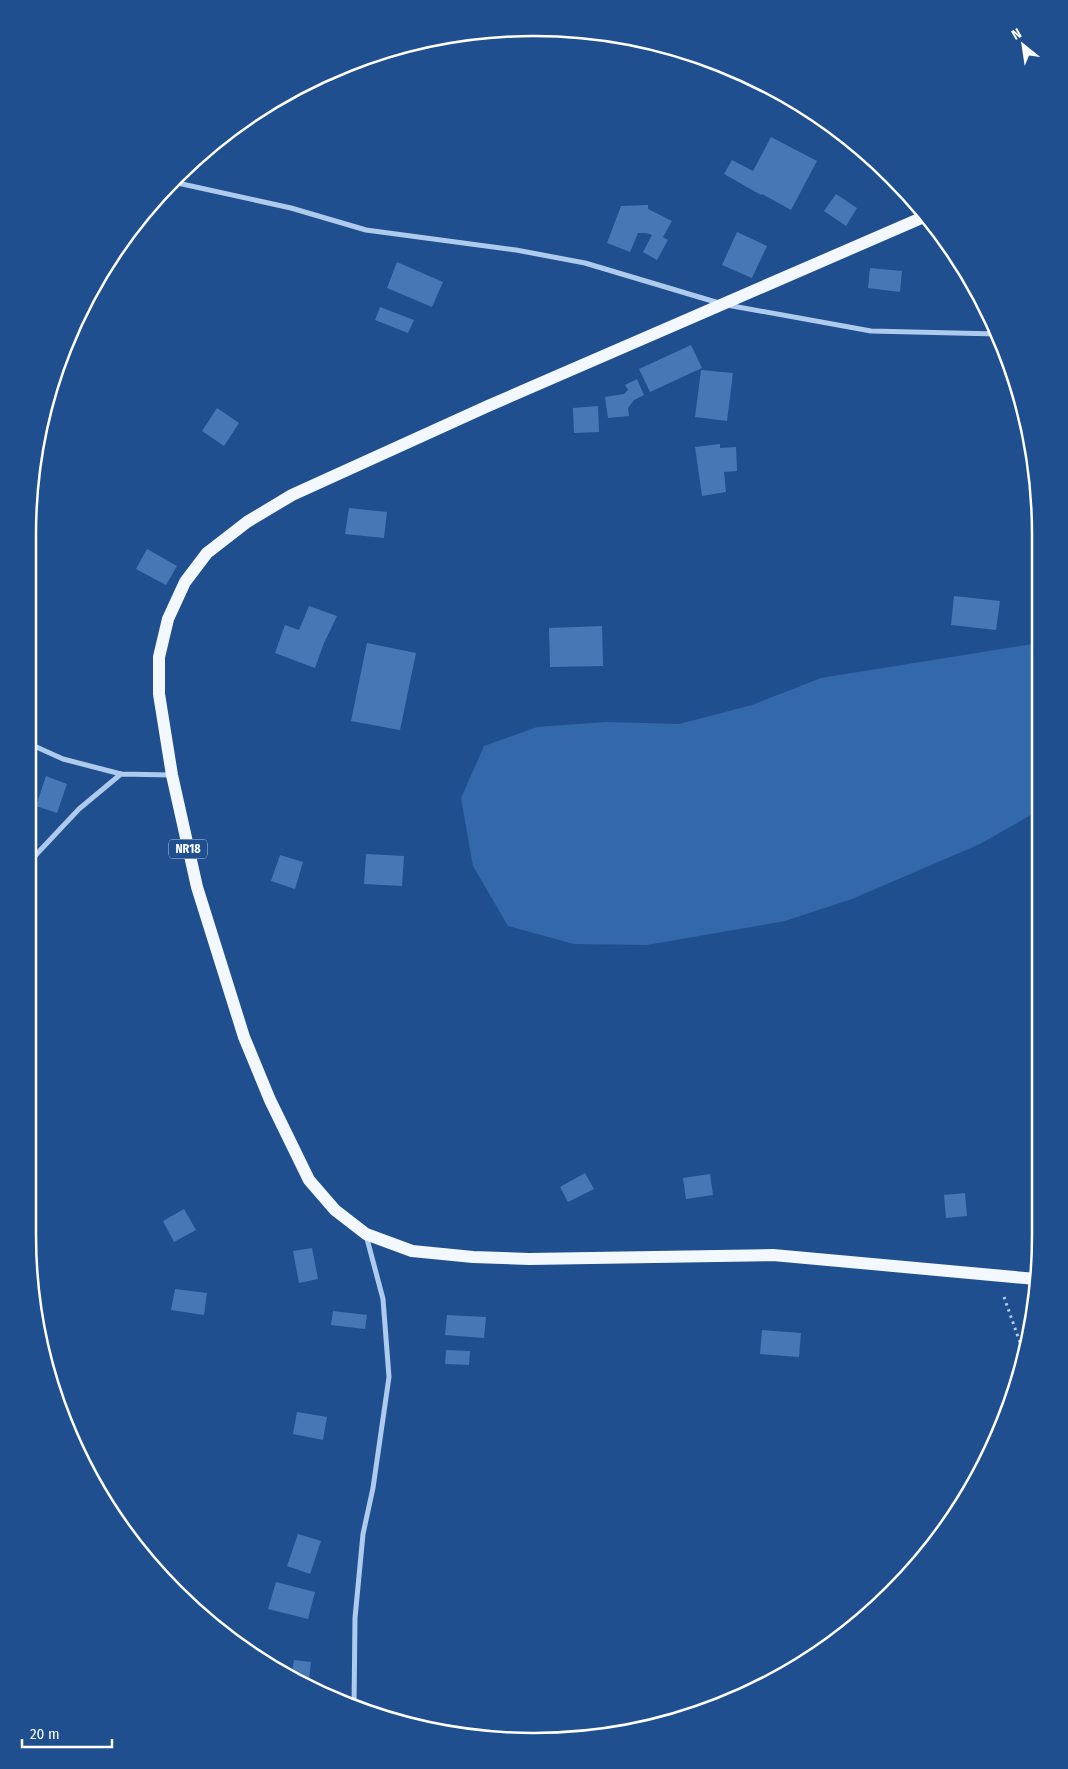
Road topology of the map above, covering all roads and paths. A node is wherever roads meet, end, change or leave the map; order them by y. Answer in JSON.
{"nodes":[{"id":1,"x":180,"y":184,"type":"edge"},
{"id":2,"x":919,"y":219,"type":"edge"},
{"id":3,"x":724,"y":304,"type":"junction"},
{"id":4,"x":989,"y":334,"type":"edge"},
{"id":5,"x":36,"y":747,"type":"edge"},
{"id":6,"x":121,"y":774,"type":"junction"},
{"id":7,"x":172,"y":775,"type":"junction"},
{"id":8,"x":36,"y":855,"type":"edge"},
{"id":9,"x":366,"y":1234,"type":"junction"},
{"id":10,"x":996,"y":1276,"type":"junction"},
{"id":11,"x":1030,"y":1279,"type":"edge"},
{"id":12,"x":1020,"y":1342,"type":"edge"},
{"id":13,"x":354,"y":1699,"type":"edge"}],
"edges":[{"from":1,"to":3,"type":"street"},
{"from":2,"to":3,"type":"main road","number":"NR18"},
{"from":3,"to":4,"type":"street"},
{"from":3,"to":7,"type":"main road","number":"NR18"},
{"from":5,"to":6,"type":"street"},
{"from":6,"to":7,"type":"street"},
{"from":6,"to":8,"type":"street"},
{"from":7,"to":9,"type":"main road","number":"NR18"},
{"from":9,"to":10,"type":"main road","number":"NR18"},
{"from":9,"to":13,"type":"street"},
{"from":10,"to":11,"type":"main road","number":"NR18"},
{"from":10,"to":12,"type":"path"}]}
